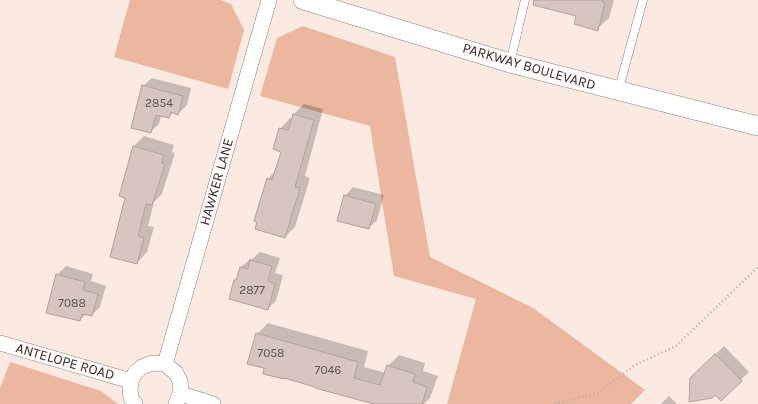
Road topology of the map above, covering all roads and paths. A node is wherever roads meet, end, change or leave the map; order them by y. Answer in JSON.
{"nodes":[{"id":1,"x":270,"y":0,"type":"edge"},
{"id":2,"x":303,"y":0,"type":"edge"},
{"id":3,"x":525,"y":0,"type":"edge"},
{"id":4,"x":642,"y":0,"type":"edge"},
{"id":5,"x":510,"y":63,"type":"junction"},
{"id":6,"x":618,"y":92,"type":"junction"},
{"id":7,"x":758,"y":126,"type":"edge"},
{"id":8,"x":758,"y":267,"type":"edge"},
{"id":9,"x":0,"y":343,"type":"edge"},
{"id":10,"x":165,"y":364,"type":"junction"},
{"id":11,"x":131,"y":381,"type":"junction"},
{"id":12,"x":178,"y":399,"type":"edge"},
{"id":13,"x":135,"y":404,"type":"edge"},
{"id":14,"x":213,"y":404,"type":"edge"},
{"id":15,"x":555,"y":404,"type":"edge"}],
"edges":[{"from":1,"to":10,"type":"street","name":"HAWKER LANE"},
{"from":2,"to":5,"type":"street","name":"PARKWAY BOULEVARD"},
{"from":3,"to":5,"type":"lane"},
{"from":4,"to":6,"type":"lane"},
{"from":5,"to":6,"type":"street","name":"PARKWAY BOULEVARD"},
{"from":6,"to":7,"type":"street","name":"PARKWAY BOULEVARD"},
{"from":8,"to":15,"type":"path"},
{"from":9,"to":11,"type":"street","name":"ANTELOPE ROAD"},
{"from":10,"to":11,"type":"street"},
{"from":10,"to":12,"type":"street"},
{"from":11,"to":13,"type":"street"},
{"from":12,"to":14,"type":"street"}]}
